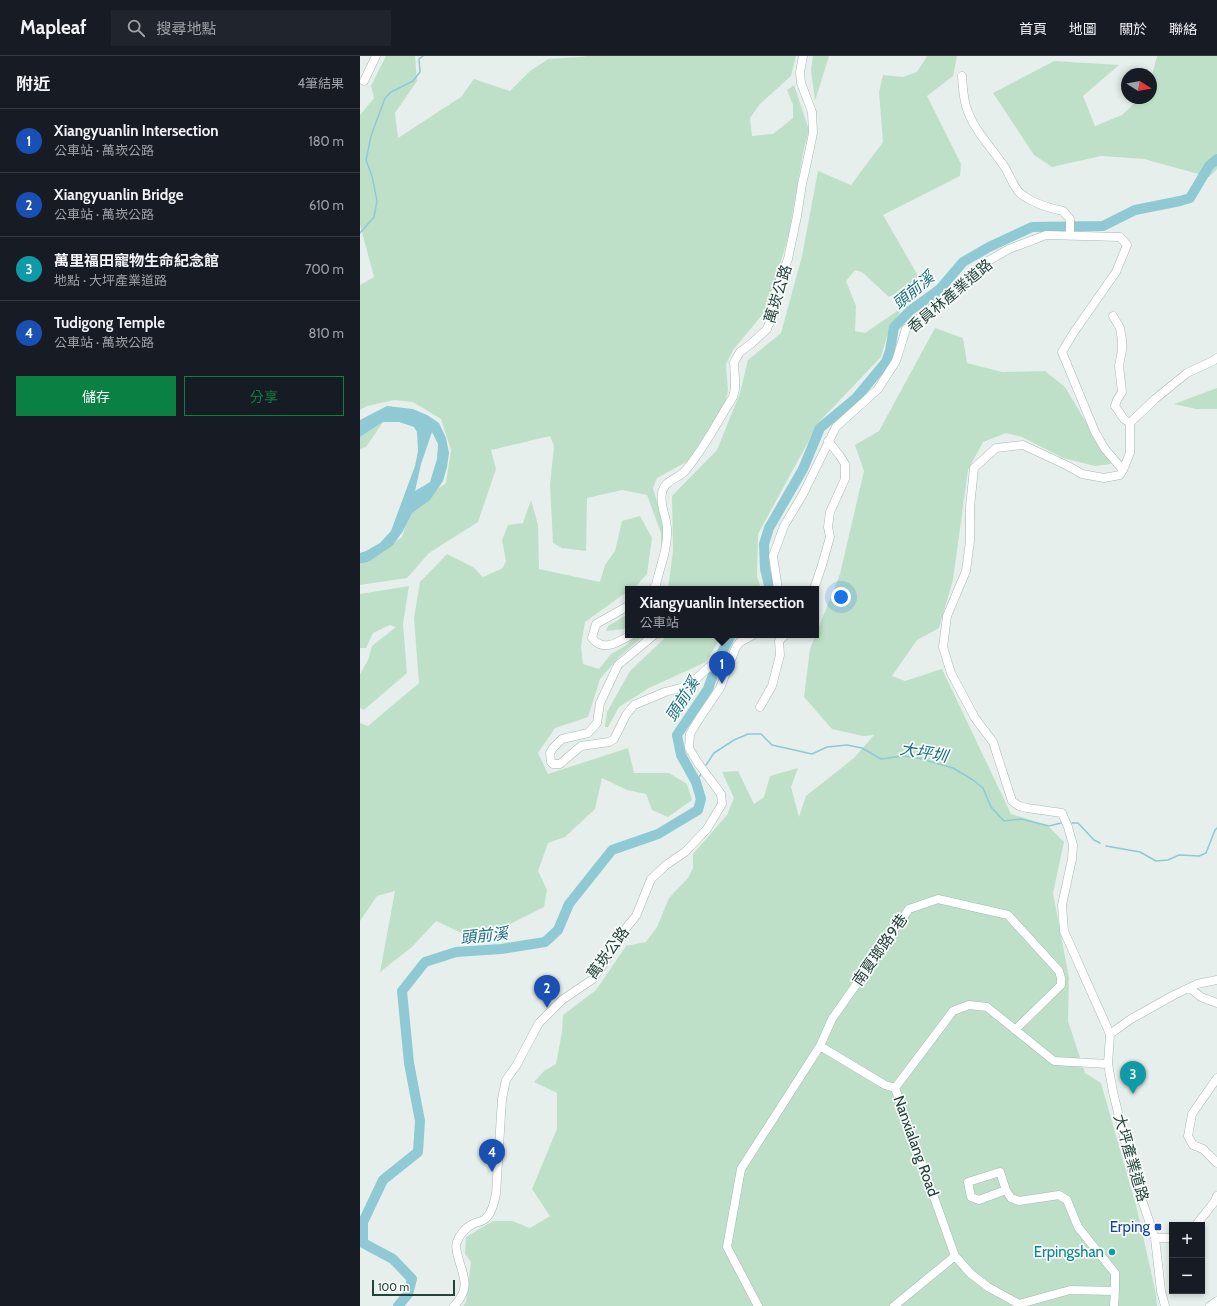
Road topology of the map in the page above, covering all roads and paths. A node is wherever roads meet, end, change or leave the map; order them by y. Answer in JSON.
{"nodes":[{"id":1,"x":376,"y":56,"type":"edge"},
{"id":2,"x":803,"y":56,"type":"edge"},
{"id":3,"x":962,"y":76,"type":"dead end"},
{"id":4,"x":364,"y":81,"type":"dead end"},
{"id":5,"x":1070,"y":235,"type":"junction"},
{"id":6,"x":1113,"y":316,"type":"dead end"},
{"id":7,"x":1217,"y":358,"type":"edge"},
{"id":8,"x":1130,"y":423,"type":"junction"},
{"id":9,"x":828,"y":441,"type":"junction"},
{"id":10,"x":1123,"y":470,"type":"junction"},
{"id":11,"x":655,"y":586,"type":"edge"},
{"id":12,"x":777,"y":586,"type":"edge"},
{"id":13,"x":815,"y":586,"type":"edge"},
{"id":14,"x":625,"y":608,"type":"edge"},
{"id":15,"x":625,"y":638,"type":"edge"},
{"id":16,"x":650,"y":638,"type":"edge"},
{"id":17,"x":747,"y":638,"type":"edge"},
{"id":18,"x":782,"y":638,"type":"edge"},
{"id":19,"x":726,"y":672,"type":"junction"},
{"id":20,"x":760,"y":707,"type":"dead end"},
{"id":21,"x":1217,"y":980,"type":"edge"},
{"id":22,"x":1190,"y":988,"type":"junction"},
{"id":23,"x":1217,"y":1003,"type":"edge"},
{"id":24,"x":1015,"y":1030,"type":"junction"},
{"id":25,"x":1110,"y":1034,"type":"junction"},
{"id":26,"x":820,"y":1046,"type":"junction"},
{"id":27,"x":1108,"y":1064,"type":"junction"},
{"id":28,"x":1217,"y":1078,"type":"edge"},
{"id":29,"x":895,"y":1088,"type":"junction"},
{"id":30,"x":1217,"y":1163,"type":"edge"},
{"id":31,"x":1006,"y":1190,"type":"junction"},
{"id":32,"x":1217,"y":1196,"type":"edge"},
{"id":33,"x":1198,"y":1222,"type":"edge"},
{"id":34,"x":1155,"y":1238,"type":"junction"},
{"id":35,"x":1169,"y":1238,"type":"edge"},
{"id":36,"x":955,"y":1256,"type":"junction"},
{"id":37,"x":1115,"y":1291,"type":"junction"},
{"id":38,"x":1217,"y":1301,"type":"edge"},
{"id":39,"x":454,"y":1306,"type":"edge"},
{"id":40,"x":758,"y":1306,"type":"edge"},
{"id":41,"x":894,"y":1306,"type":"edge"},
{"id":42,"x":1114,"y":1306,"type":"edge"},
{"id":43,"x":1165,"y":1306,"type":"edge"},
{"id":44,"x":1210,"y":1306,"type":"edge"}],
"edges":[{"from":1,"to":4,"type":"street"},
{"from":2,"to":11,"type":"street","name":"萬崁公路"},
{"from":3,"to":5,"type":"street"},
{"from":5,"to":9,"type":"street","name":"香員林產業道路"},
{"from":5,"to":10,"type":"street","name":"香員林產業道路"},
{"from":6,"to":8,"type":"street"},
{"from":7,"to":8,"type":"street"},
{"from":8,"to":10,"type":"street"},
{"from":9,"to":12,"type":"street","name":"香員林產業道路"},
{"from":9,"to":13,"type":"street"},
{"from":10,"to":25,"type":"street"},
{"from":14,"to":15,"type":"street"},
{"from":16,"to":19,"type":"street"},
{"from":17,"to":19,"type":"street"},
{"from":18,"to":20,"type":"street"},
{"from":19,"to":39,"type":"street","name":"萬崁公路"},
{"from":21,"to":22,"type":"street"},
{"from":22,"to":23,"type":"street"},
{"from":22,"to":25,"type":"street"},
{"from":24,"to":26,"type":"street","name":"南夏瑯路9巷"},
{"from":24,"to":27,"type":"street","name":"Nanxialang Road"},
{"from":24,"to":29,"type":"street","name":"Nanxialang Road"},
{"from":25,"to":27,"type":"street","name":"大坪產業道路"},
{"from":26,"to":29,"type":"street"},
{"from":26,"to":40,"type":"street"},
{"from":27,"to":34,"type":"street","name":"大坪產業道路"},
{"from":28,"to":30,"type":"street"},
{"from":29,"to":36,"type":"street","name":"Nanxialang Road"},
{"from":31,"to":31,"type":"street"},
{"from":31,"to":37,"type":"street"},
{"from":32,"to":33,"type":"street"},
{"from":34,"to":35,"type":"street"},
{"from":34,"to":43,"type":"street","name":"大坪產業道路"},
{"from":36,"to":37,"type":"street","name":"Nanxialang Road"},
{"from":36,"to":41,"type":"street"},
{"from":37,"to":42,"type":"street"},
{"from":38,"to":44,"type":"street"}]}
